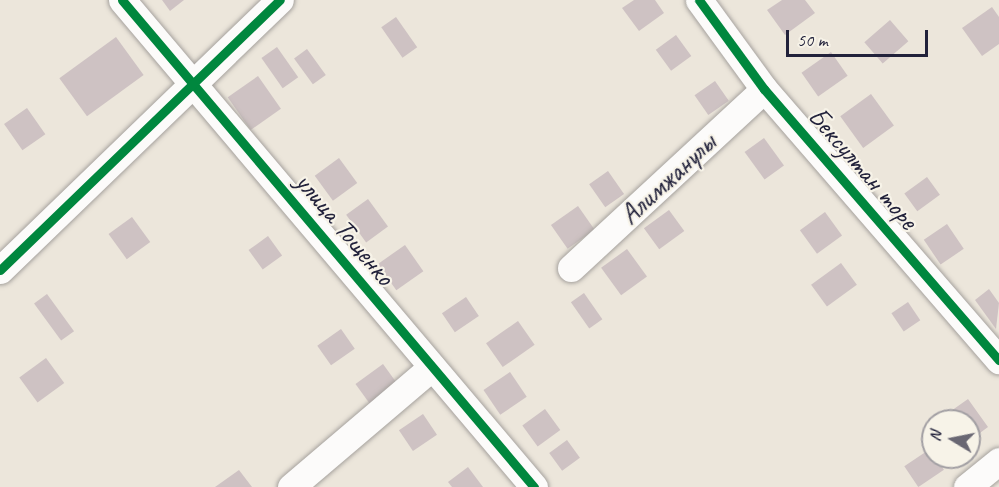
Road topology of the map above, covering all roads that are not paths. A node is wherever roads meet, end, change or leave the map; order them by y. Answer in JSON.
{"nodes":[{"id":1,"x":122,"y":0,"type":"edge"},
{"id":2,"x":280,"y":0,"type":"edge"},
{"id":3,"x":699,"y":0,"type":"edge"},
{"id":4,"x":193,"y":85,"type":"junction"},
{"id":5,"x":765,"y":89,"type":"junction"},
{"id":6,"x":571,"y":268,"type":"dead end"},
{"id":7,"x":0,"y":270,"type":"edge"},
{"id":8,"x":999,"y":360,"type":"edge"},
{"id":9,"x":432,"y":367,"type":"junction"},
{"id":10,"x":999,"y":461,"type":"edge"},
{"id":11,"x":291,"y":487,"type":"edge"},
{"id":12,"x":534,"y":487,"type":"edge"},
{"id":13,"x":967,"y":487,"type":"edge"}],
"edges":[{"from":1,"to":4,"type":"street","name":"улица Тощенко"},
{"from":2,"to":4,"type":"street"},
{"from":3,"to":5,"type":"street","name":"Бексултан торе"},
{"from":4,"to":7,"type":"street"},
{"from":4,"to":9,"type":"street","name":"улица Тощенко"},
{"from":5,"to":6,"type":"street","name":"Алимжанулы"},
{"from":5,"to":8,"type":"street","name":"Бексултан торе"},
{"from":9,"to":11,"type":"street"},
{"from":9,"to":12,"type":"street","name":"улица Тощенко"},
{"from":10,"to":13,"type":"street"}]}
